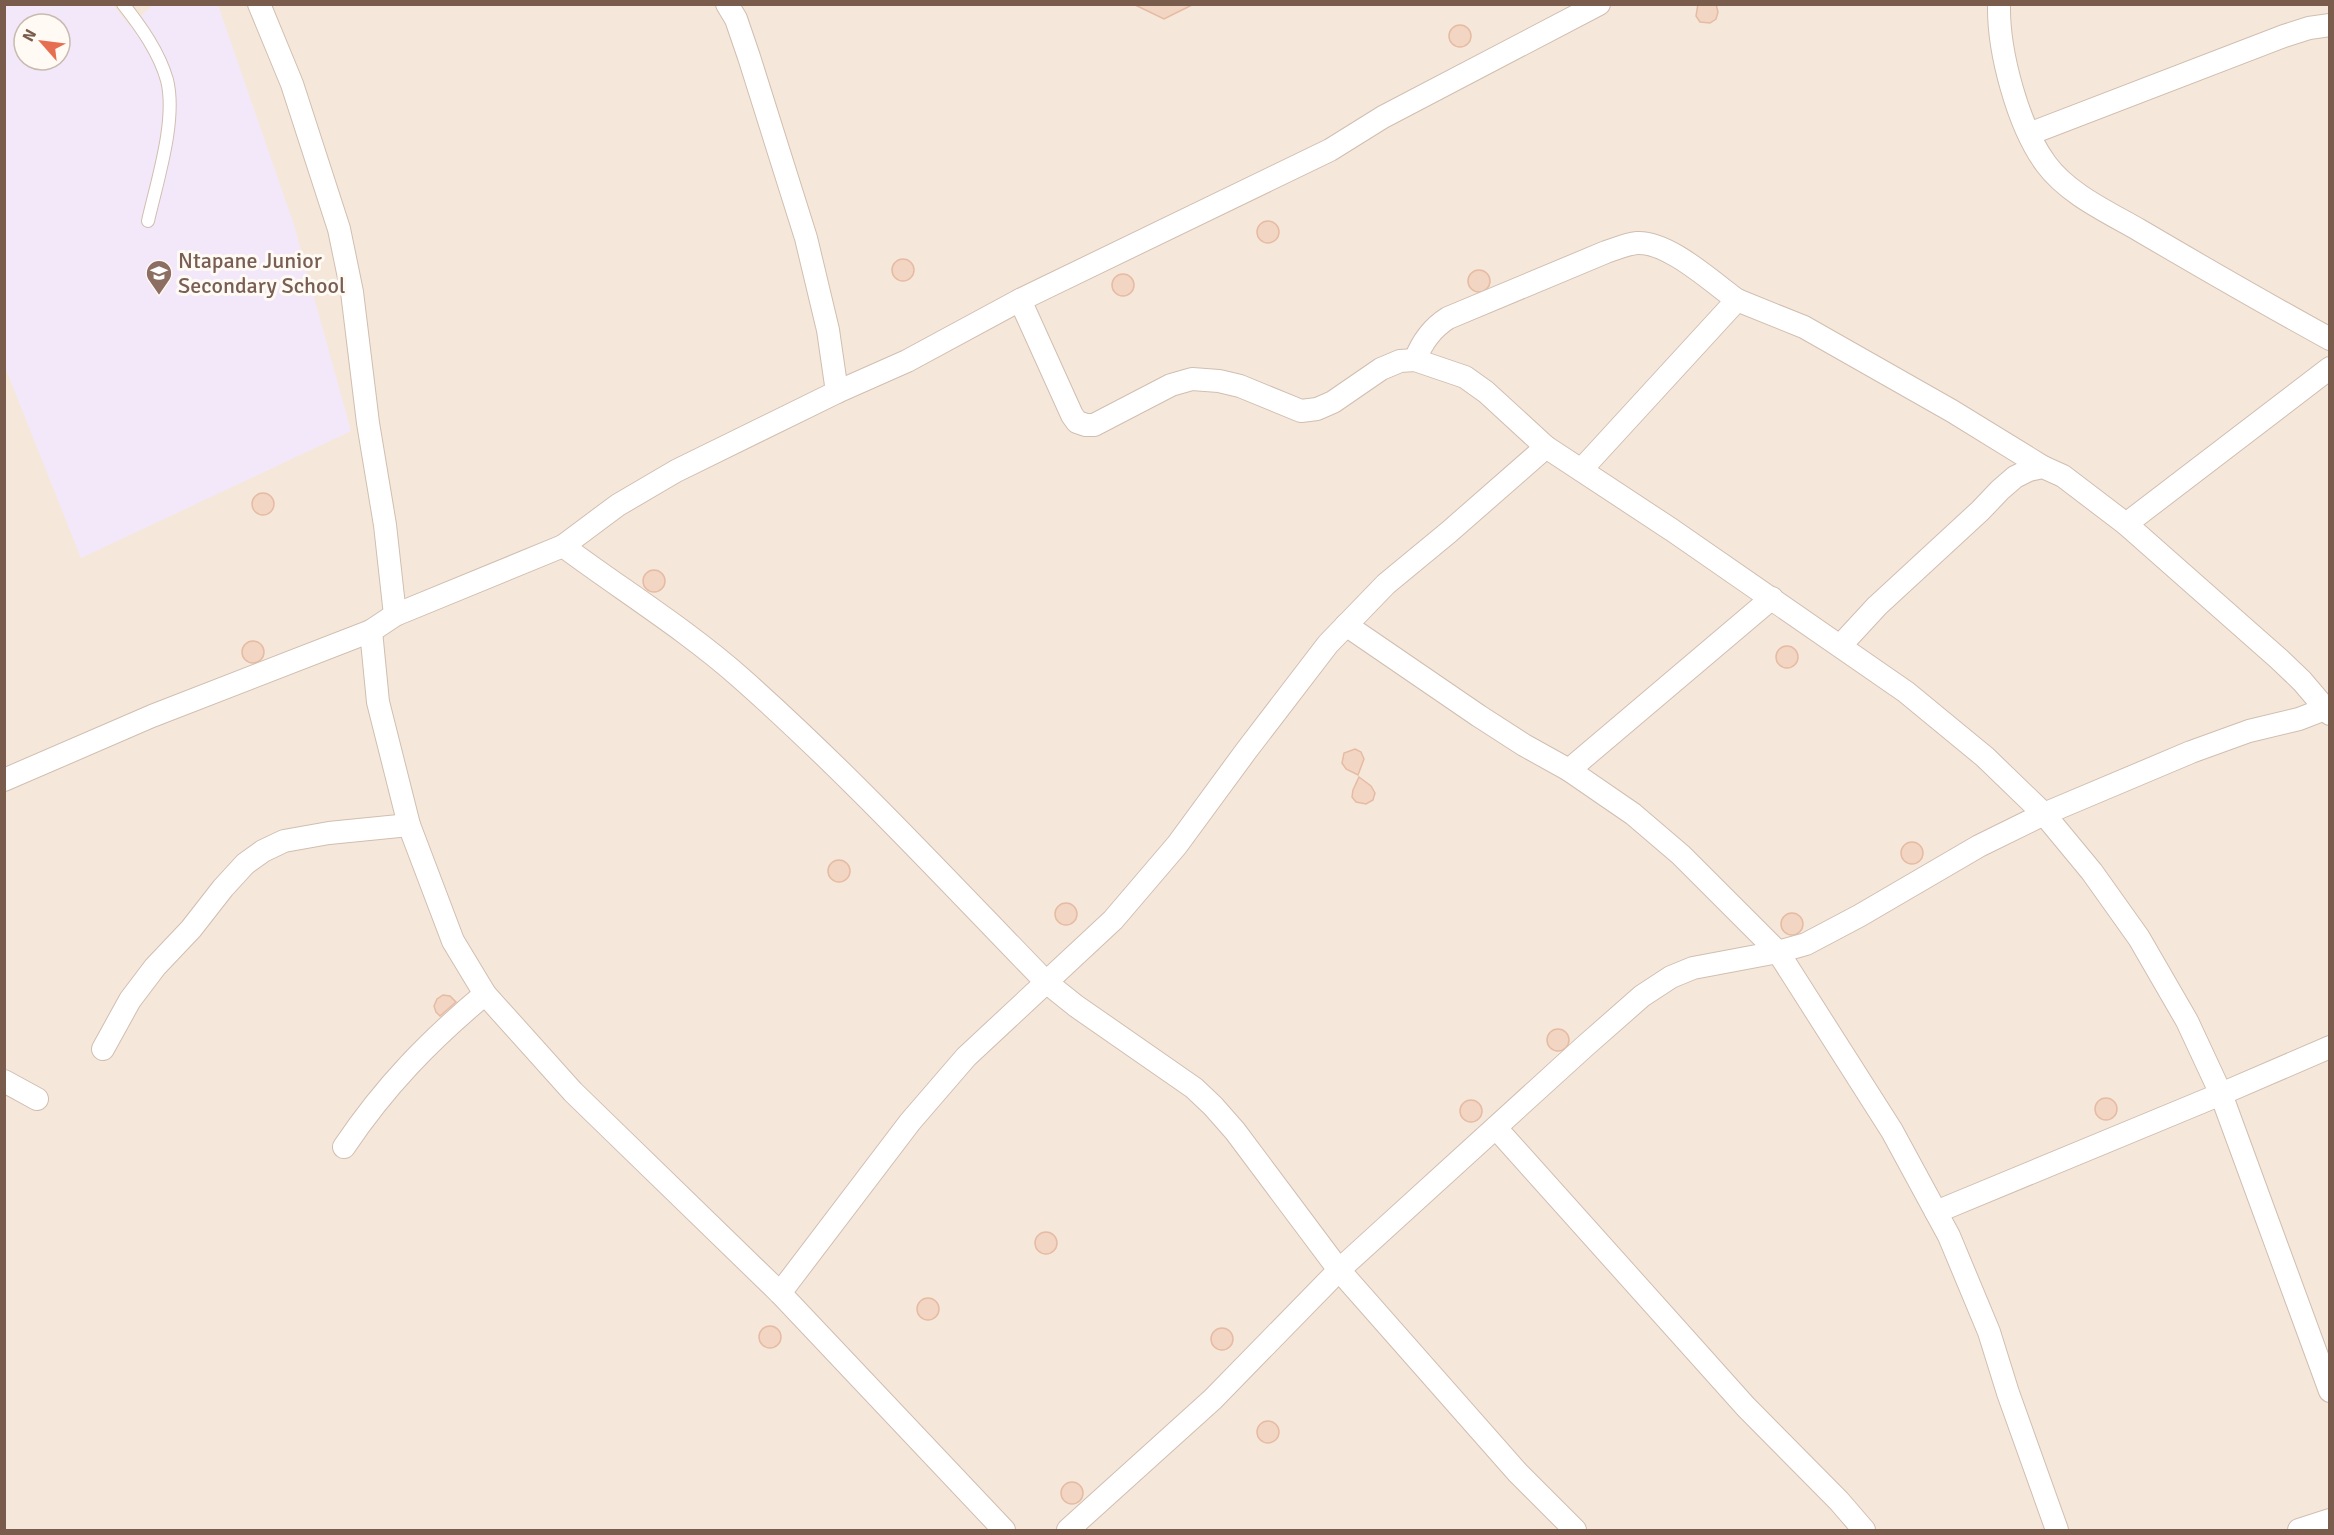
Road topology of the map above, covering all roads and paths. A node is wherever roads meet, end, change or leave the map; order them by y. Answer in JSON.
{"nodes":[{"id":1,"x":123,"y":4,"type":"edge"},
{"id":2,"x":259,"y":4,"type":"edge"},
{"id":3,"x":727,"y":4,"type":"edge"},
{"id":4,"x":1599,"y":4,"type":"edge"},
{"id":5,"x":1999,"y":4,"type":"edge"},
{"id":6,"x":2330,"y":25,"type":"edge"},
{"id":7,"x":2029,"y":134,"type":"junction"},
{"id":8,"x":148,"y":221,"type":"dead end"},
{"id":9,"x":1020,"y":300,"type":"junction"},
{"id":10,"x":1737,"y":300,"type":"junction"},
{"id":11,"x":2330,"y":339,"type":"edge"},
{"id":12,"x":1415,"y":360,"type":"junction"},
{"id":13,"x":2330,"y":368,"type":"edge"},
{"id":14,"x":837,"y":392,"type":"junction"},
{"id":15,"x":1546,"y":447,"type":"junction"},
{"id":16,"x":2043,"y":467,"type":"junction"},
{"id":17,"x":1581,"y":470,"type":"junction"},
{"id":18,"x":2126,"y":524,"type":"junction"},
{"id":19,"x":563,"y":546,"type":"junction"},
{"id":20,"x":1772,"y":598,"type":"junction"},
{"id":21,"x":394,"y":615,"type":"junction"},
{"id":22,"x":1346,"y":625,"type":"junction"},
{"id":23,"x":371,"y":631,"type":"junction"},
{"id":24,"x":1841,"y":645,"type":"junction"},
{"id":25,"x":2328,"y":710,"type":"edge"},
{"id":26,"x":1569,"y":770,"type":"junction"},
{"id":27,"x":4,"y":780,"type":"edge"},
{"id":28,"x":2044,"y":814,"type":"junction"},
{"id":29,"x":409,"y":825,"type":"junction"},
{"id":30,"x":1778,"y":952,"type":"junction"},
{"id":31,"x":1046,"y":982,"type":"junction"},
{"id":32,"x":485,"y":994,"type":"junction"},
{"id":33,"x":2330,"y":1047,"type":"edge"},
{"id":34,"x":103,"y":1049,"type":"dead end"},
{"id":35,"x":4,"y":1081,"type":"edge"},
{"id":36,"x":2221,"y":1094,"type":"junction"},
{"id":37,"x":37,"y":1099,"type":"dead end"},
{"id":38,"x":1496,"y":1128,"type":"junction"},
{"id":39,"x":344,"y":1147,"type":"dead end"},
{"id":40,"x":1936,"y":1212,"type":"junction"},
{"id":41,"x":1339,"y":1270,"type":"junction"},
{"id":42,"x":780,"y":1293,"type":"junction"},
{"id":43,"x":2330,"y":1391,"type":"edge"},
{"id":44,"x":2330,"y":1520,"type":"edge"},
{"id":45,"x":1004,"y":1530,"type":"edge"},
{"id":46,"x":1068,"y":1530,"type":"edge"},
{"id":47,"x":1575,"y":1530,"type":"edge"},
{"id":48,"x":1864,"y":1530,"type":"edge"},
{"id":49,"x":2057,"y":1530,"type":"edge"},
{"id":50,"x":2299,"y":1530,"type":"edge"}],
"edges":[{"from":1,"to":8,"type":"lane"},
{"from":2,"to":21,"type":"street"},
{"from":3,"to":14,"type":"street"},
{"from":4,"to":9,"type":"street"},
{"from":5,"to":7,"type":"street"},
{"from":6,"to":7,"type":"street"},
{"from":7,"to":11,"type":"street"},
{"from":9,"to":12,"type":"street"},
{"from":9,"to":14,"type":"street"},
{"from":10,"to":12,"type":"street"},
{"from":10,"to":16,"type":"street"},
{"from":10,"to":17,"type":"street"},
{"from":12,"to":15,"type":"street"},
{"from":13,"to":18,"type":"street"},
{"from":14,"to":19,"type":"street"},
{"from":15,"to":17,"type":"street"},
{"from":15,"to":22,"type":"street"},
{"from":16,"to":18,"type":"street"},
{"from":16,"to":24,"type":"street"},
{"from":17,"to":20,"type":"street"},
{"from":18,"to":25,"type":"street"},
{"from":19,"to":21,"type":"street"},
{"from":19,"to":31,"type":"street"},
{"from":20,"to":24,"type":"street"},
{"from":20,"to":26,"type":"street"},
{"from":21,"to":23,"type":"street"},
{"from":22,"to":26,"type":"street"},
{"from":22,"to":31,"type":"street"},
{"from":23,"to":27,"type":"street"},
{"from":23,"to":29,"type":"street"},
{"from":24,"to":28,"type":"street"},
{"from":25,"to":28,"type":"street"},
{"from":26,"to":30,"type":"street"},
{"from":28,"to":30,"type":"street"},
{"from":28,"to":36,"type":"street"},
{"from":29,"to":32,"type":"street"},
{"from":29,"to":34,"type":"street"},
{"from":30,"to":38,"type":"street"},
{"from":30,"to":40,"type":"street"},
{"from":31,"to":41,"type":"street"},
{"from":31,"to":42,"type":"street"},
{"from":32,"to":39,"type":"street"},
{"from":32,"to":42,"type":"street"},
{"from":33,"to":36,"type":"street"},
{"from":35,"to":37,"type":"street"},
{"from":36,"to":40,"type":"street"},
{"from":36,"to":43,"type":"street"},
{"from":38,"to":41,"type":"street"},
{"from":38,"to":48,"type":"street"},
{"from":40,"to":49,"type":"street"},
{"from":41,"to":46,"type":"street"},
{"from":41,"to":47,"type":"street"},
{"from":42,"to":45,"type":"street"},
{"from":44,"to":50,"type":"street"}]}
